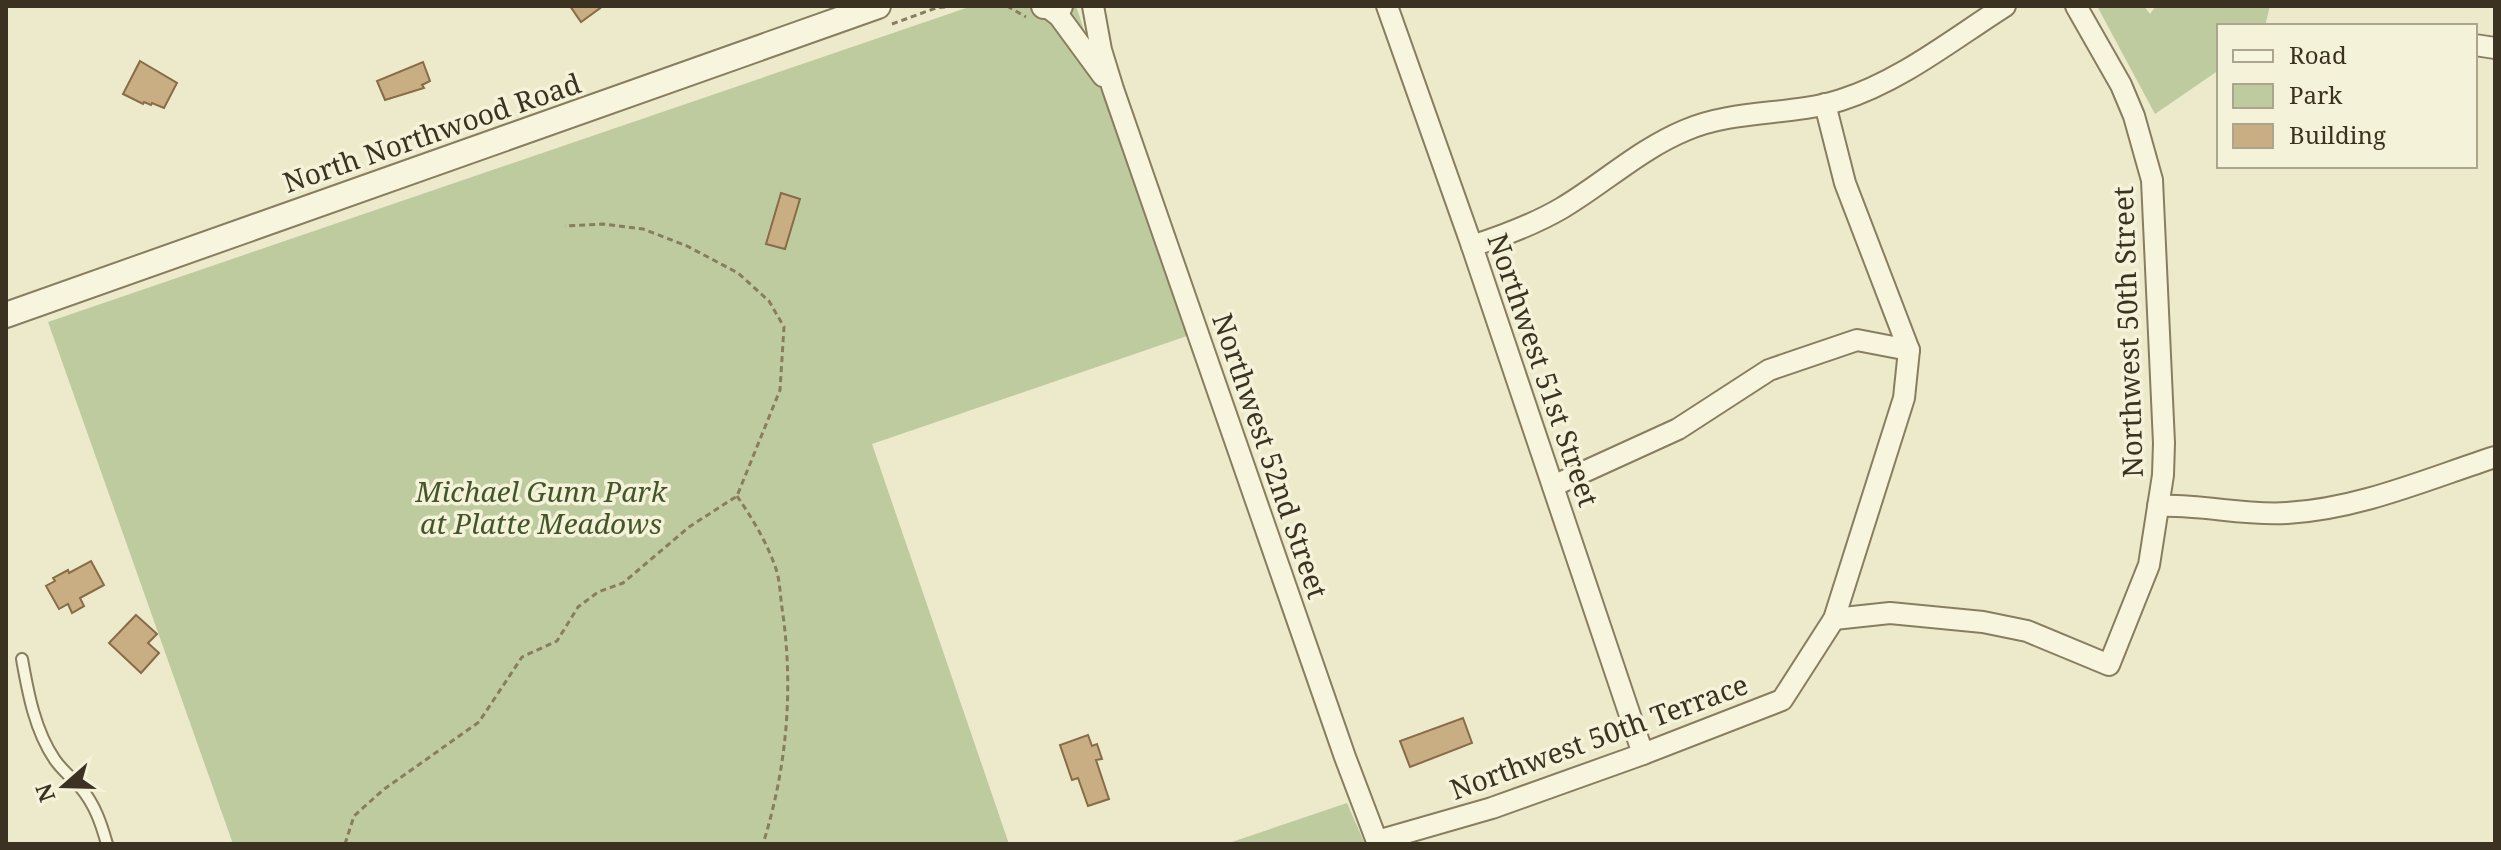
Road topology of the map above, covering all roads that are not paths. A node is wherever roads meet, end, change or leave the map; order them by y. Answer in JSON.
{"nodes":[{"id":1,"x":878,"y":6,"type":"edge"},
{"id":2,"x":1045,"y":6,"type":"edge"},
{"id":3,"x":1060,"y":6,"type":"edge"},
{"id":4,"x":1093,"y":6,"type":"edge"},
{"id":5,"x":1387,"y":6,"type":"edge"},
{"id":6,"x":2005,"y":6,"type":"edge"},
{"id":7,"x":2076,"y":6,"type":"edge"},
{"id":8,"x":1113,"y":89,"type":"junction"},
{"id":9,"x":1825,"y":104,"type":"junction"},
{"id":10,"x":1472,"y":246,"type":"junction"},
{"id":11,"x":6,"y":315,"type":"edge"},
{"id":12,"x":1909,"y":350,"type":"junction"},
{"id":13,"x":2495,"y":457,"type":"edge"},
{"id":14,"x":1553,"y":486,"type":"junction"},
{"id":15,"x":2158,"y":506,"type":"junction"},
{"id":16,"x":1834,"y":619,"type":"junction"},
{"id":17,"x":22,"y":659,"type":"dead end"},
{"id":18,"x":1643,"y":754,"type":"junction"},
{"id":19,"x":1377,"y":843,"type":"edge"},
{"id":20,"x":107,"y":844,"type":"edge"}],
"edges":[{"from":1,"to":11,"type":"street","name":"North Northwood Road"},
{"from":2,"to":3,"type":"street"},
{"from":2,"to":8,"type":"street","name":"Northwest 52nd Street"},
{"from":4,"to":8,"type":"street","name":"Northwest 52nd Street"},
{"from":5,"to":10,"type":"street","name":"Northwest 51st Street"},
{"from":6,"to":9,"type":"street"},
{"from":7,"to":15,"type":"street","name":"Northwest 50th Street"},
{"from":8,"to":19,"type":"street","name":"Northwest 52nd Street"},
{"from":9,"to":10,"type":"street"},
{"from":9,"to":12,"type":"street","name":"Northwest 50th Terrace"},
{"from":10,"to":14,"type":"street","name":"Northwest 51st Street"},
{"from":12,"to":14,"type":"street"},
{"from":12,"to":16,"type":"street","name":"Northwest 50th Terrace"},
{"from":13,"to":15,"type":"street"},
{"from":14,"to":18,"type":"street","name":"Northwest 51st Street"},
{"from":15,"to":16,"type":"street","name":"Northwest 50th Street"},
{"from":16,"to":18,"type":"street","name":"Northwest 50th Terrace"},
{"from":17,"to":20,"type":"lane"},
{"from":18,"to":19,"type":"street","name":"Northwest 50th Terrace"}]}
